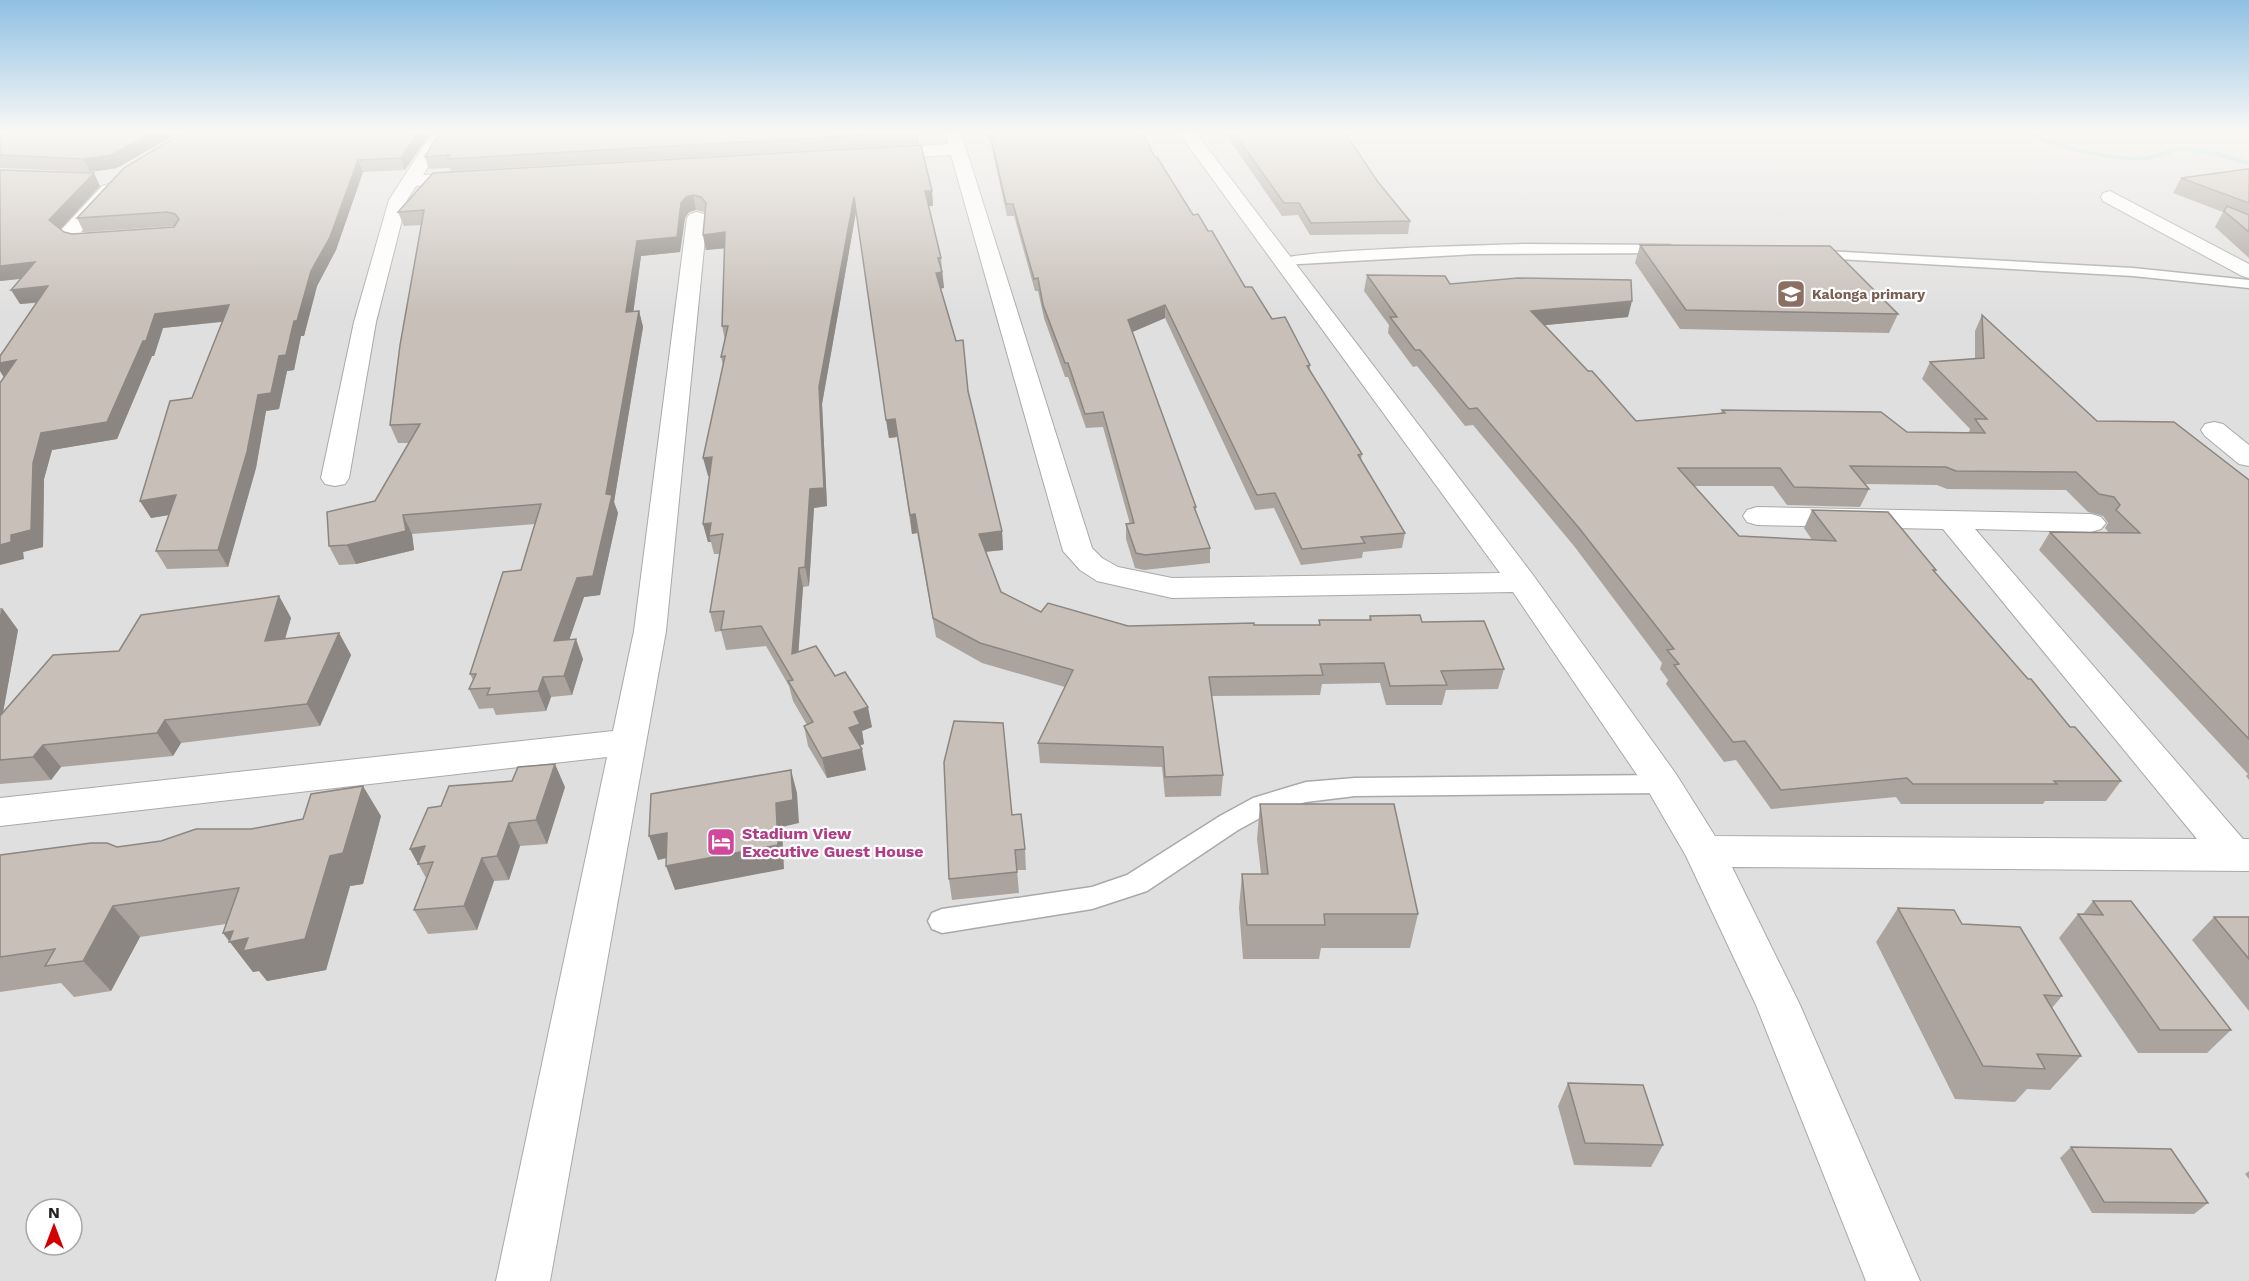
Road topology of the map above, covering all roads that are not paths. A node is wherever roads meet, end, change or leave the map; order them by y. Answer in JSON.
{"nodes":[{"id":1,"x":100,"y":193,"type":"edge"},
{"id":2,"x":403,"y":193,"type":"edge"},
{"id":3,"x":971,"y":193,"type":"edge"},
{"id":4,"x":1231,"y":193,"type":"edge"},
{"id":5,"x":2110,"y":197,"type":"dead end"},
{"id":6,"x":697,"y":218,"type":"dead end"},
{"id":7,"x":127,"y":237,"type":"edge"},
{"id":8,"x":1682,"y":250,"type":"edge"},
{"id":9,"x":1797,"y":254,"type":"edge"},
{"id":10,"x":1282,"y":261,"type":"junction"},
{"id":11,"x":2249,"y":272,"type":"edge"},
{"id":12,"x":2249,"y":284,"type":"edge"},
{"id":13,"x":2214,"y":430,"type":"dead end"},
{"id":14,"x":2249,"y":458,"type":"edge"},
{"id":15,"x":335,"y":478,"type":"dead end"},
{"id":16,"x":1757,"y":516,"type":"dead end"},
{"id":17,"x":1952,"y":520,"type":"junction"},
{"id":18,"x":2091,"y":523,"type":"dead end"},
{"id":19,"x":1522,"y":582,"type":"junction"},
{"id":20,"x":629,"y":742,"type":"junction"},
{"id":21,"x":1663,"y":784,"type":"junction"},
{"id":22,"x":0,"y":812,"type":"edge"},
{"id":23,"x":1704,"y":851,"type":"junction"},
{"id":24,"x":2241,"y":855,"type":"edge"},
{"id":25,"x":942,"y":921,"type":"dead end"},
{"id":26,"x":523,"y":1281,"type":"edge"},
{"id":27,"x":1893,"y":1281,"type":"edge"}],
"edges":[{"from":1,"to":7,"type":"street"},
{"from":2,"to":15,"type":"street"},
{"from":3,"to":19,"type":"street"},
{"from":4,"to":10,"type":"street"},
{"from":5,"to":11,"type":"street"},
{"from":6,"to":20,"type":"street"},
{"from":8,"to":10,"type":"lane"},
{"from":9,"to":12,"type":"lane"},
{"from":10,"to":19,"type":"street"},
{"from":13,"to":14,"type":"street"},
{"from":16,"to":17,"type":"street"},
{"from":17,"to":18,"type":"street"},
{"from":17,"to":24,"type":"street"},
{"from":19,"to":21,"type":"street"},
{"from":20,"to":22,"type":"street"},
{"from":20,"to":26,"type":"street"},
{"from":21,"to":23,"type":"street"},
{"from":21,"to":25,"type":"lane"},
{"from":23,"to":24,"type":"street"},
{"from":23,"to":27,"type":"street"}]}
